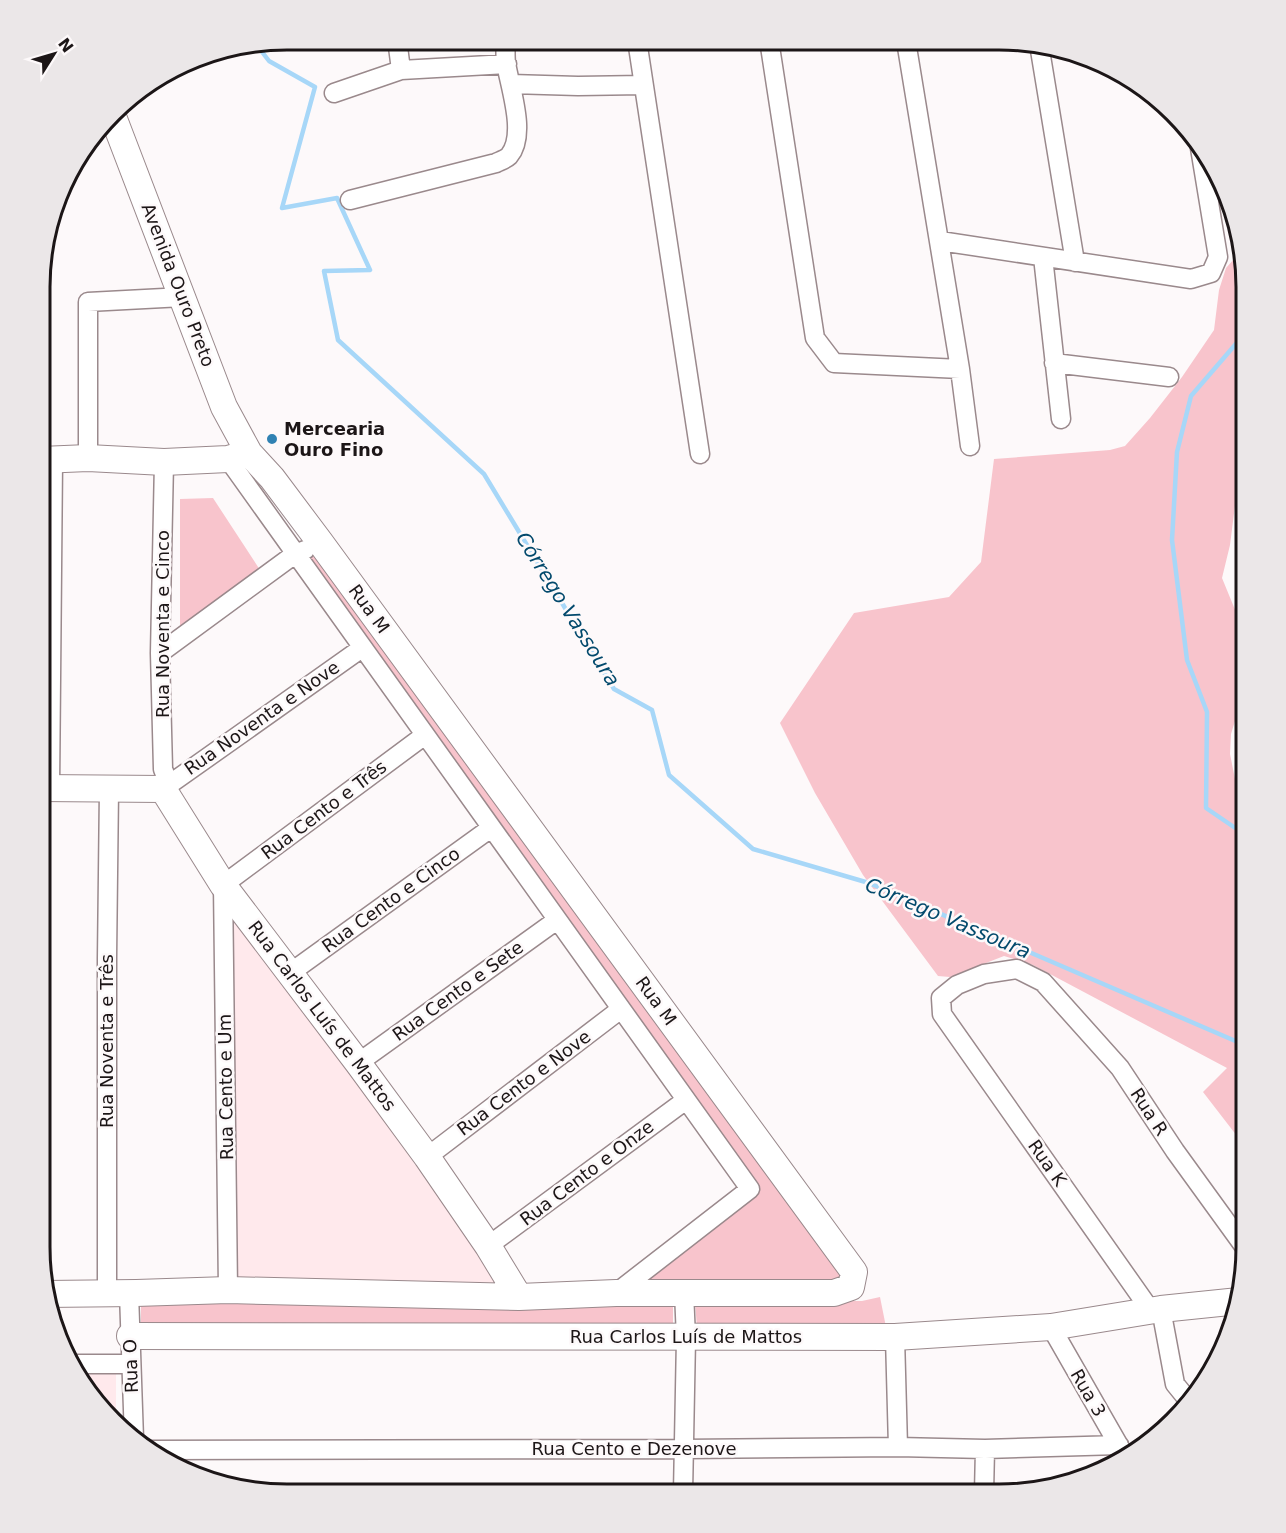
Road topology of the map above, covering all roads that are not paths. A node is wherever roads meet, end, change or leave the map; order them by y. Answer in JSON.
{"nodes":[{"id":1,"x":398,"y":50,"type":"edge"},
{"id":2,"x":506,"y":50,"type":"edge"},
{"id":3,"x":638,"y":50,"type":"edge"},
{"id":4,"x":770,"y":50,"type":"edge"},
{"id":5,"x":908,"y":50,"type":"edge"},
{"id":6,"x":1041,"y":53,"type":"edge"},
{"id":7,"x":507,"y":64,"type":"junction"},
{"id":8,"x":401,"y":70,"type":"junction"},
{"id":9,"x":512,"y":84,"type":"junction"},
{"id":10,"x":643,"y":85,"type":"junction"},
{"id":11,"x":334,"y":93,"type":"dead end"},
{"id":12,"x":115,"y":123,"type":"edge"},
{"id":13,"x":1203,"y":165,"type":"edge"},
{"id":14,"x":350,"y":200,"type":"dead end"},
{"id":15,"x":940,"y":241,"type":"junction"},
{"id":16,"x":1042,"y":257,"type":"junction"},
{"id":17,"x":1075,"y":262,"type":"junction"},
{"id":18,"x":183,"y":297,"type":"junction"},
{"id":19,"x":1054,"y":363,"type":"junction"},
{"id":20,"x":960,"y":369,"type":"junction"},
{"id":21,"x":1169,"y":377,"type":"dead end"},
{"id":22,"x":1061,"y":419,"type":"dead end"},
{"id":23,"x":970,"y":446,"type":"dead end"},
{"id":24,"x":700,"y":454,"type":"dead end"},
{"id":25,"x":238,"y":456,"type":"junction"},
{"id":26,"x":87,"y":459,"type":"junction"},
{"id":27,"x":50,"y":460,"type":"edge"},
{"id":28,"x":164,"y":462,"type":"junction"},
{"id":29,"x":320,"y":542,"type":"junction"},
{"id":30,"x":295,"y":554,"type":"junction"},
{"id":31,"x":362,"y":648,"type":"junction"},
{"id":32,"x":160,"y":653,"type":"junction"},
{"id":33,"x":425,"y":735,"type":"junction"},
{"id":34,"x":166,"y":787,"type":"junction"},
{"id":35,"x":50,"y":788,"type":"edge"},
{"id":36,"x":109,"y":789,"type":"junction"},
{"id":37,"x":491,"y":828,"type":"junction"},
{"id":38,"x":223,"y":885,"type":"junction"},
{"id":39,"x":557,"y":920,"type":"junction"},
{"id":40,"x":290,"y":973,"type":"junction"},
{"id":41,"x":621,"y":1009,"type":"junction"},
{"id":42,"x":942,"y":1014,"type":"joint"},
{"id":43,"x":358,"y":1063,"type":"junction"},
{"id":44,"x":686,"y":1100,"type":"junction"},
{"id":45,"x":427,"y":1157,"type":"junction"},
{"id":46,"x":1236,"y":1235,"type":"edge"},
{"id":47,"x":488,"y":1246,"type":"junction"},
{"id":48,"x":228,"y":1290,"type":"junction"},
{"id":49,"x":684,"y":1292,"type":"junction"},
{"id":50,"x":118,"y":1293,"type":"junction"},
{"id":51,"x":616,"y":1293,"type":"junction"},
{"id":52,"x":54,"y":1294,"type":"edge"},
{"id":53,"x":519,"y":1297,"type":"junction"},
{"id":54,"x":1229,"y":1302,"type":"edge"},
{"id":55,"x":1156,"y":1310,"type":"junction"},
{"id":56,"x":1051,"y":1327,"type":"junction"},
{"id":57,"x":130,"y":1336,"type":"junction"},
{"id":58,"x":895,"y":1337,"type":"junction"},
{"id":59,"x":686,"y":1338,"type":"junction"},
{"id":60,"x":80,"y":1364,"type":"edge"},
{"id":61,"x":131,"y":1364,"type":"junction"},
{"id":62,"x":1184,"y":1395,"type":"edge"},
{"id":63,"x":134,"y":1428,"type":"edge"},
{"id":64,"x":898,"y":1447,"type":"junction"},
{"id":65,"x":684,"y":1449,"type":"junction"},
{"id":66,"x":985,"y":1449,"type":"junction"},
{"id":67,"x":165,"y":1450,"type":"edge"},
{"id":68,"x":1121,"y":1450,"type":"edge"},
{"id":69,"x":1118,"y":1452,"type":"edge"},
{"id":70,"x":683,"y":1484,"type":"edge"},
{"id":71,"x":984,"y":1484,"type":"edge"}],
"edges":[{"from":1,"to":8,"type":"street"},
{"from":2,"to":7,"type":"street"},
{"from":3,"to":10,"type":"street"},
{"from":4,"to":20,"type":"street"},
{"from":5,"to":15,"type":"street"},
{"from":6,"to":17,"type":"street"},
{"from":7,"to":8,"type":"street"},
{"from":7,"to":9,"type":"street"},
{"from":8,"to":11,"type":"street"},
{"from":9,"to":10,"type":"street"},
{"from":9,"to":14,"type":"street"},
{"from":10,"to":24,"type":"street"},
{"from":12,"to":18,"type":"street","name":"Avenida Ouro Preto"},
{"from":13,"to":17,"type":"street"},
{"from":15,"to":16,"type":"street"},
{"from":15,"to":20,"type":"street"},
{"from":16,"to":17,"type":"street"},
{"from":16,"to":19,"type":"street"},
{"from":18,"to":25,"type":"street","name":"Avenida Ouro Preto"},
{"from":18,"to":26,"type":"street"},
{"from":19,"to":21,"type":"street"},
{"from":19,"to":22,"type":"street"},
{"from":20,"to":23,"type":"street"},
{"from":25,"to":28,"type":"street"},
{"from":25,"to":29,"type":"street","name":"Rua M"},
{"from":25,"to":30,"type":"street","name":"Rua M"},
{"from":26,"to":27,"type":"street"},
{"from":26,"to":28,"type":"street"},
{"from":28,"to":32,"type":"street","name":"Rua Noventa e Cinco"},
{"from":29,"to":30,"type":"street"},
{"from":29,"to":49,"type":"street","name":"Rua M"},
{"from":30,"to":31,"type":"street","name":"Rua M"},
{"from":30,"to":32,"type":"street"},
{"from":31,"to":33,"type":"street","name":"Rua M"},
{"from":31,"to":34,"type":"street","name":"Rua Noventa e Nove"},
{"from":32,"to":34,"type":"street","name":"Rua Noventa e Cinco"},
{"from":33,"to":37,"type":"street","name":"Rua M"},
{"from":33,"to":38,"type":"street","name":"Rua Cento e Três"},
{"from":34,"to":36,"type":"street"},
{"from":34,"to":38,"type":"street","name":"Rua Carlos Luís de Mattos"},
{"from":35,"to":36,"type":"street"},
{"from":36,"to":50,"type":"street","name":"Rua Noventa e Três"},
{"from":37,"to":39,"type":"street","name":"Rua M"},
{"from":37,"to":40,"type":"street","name":"Rua Cento e Cinco"},
{"from":38,"to":40,"type":"street","name":"Rua Carlos Luís de Mattos"},
{"from":38,"to":48,"type":"street","name":"Rua Cento e Um"},
{"from":39,"to":41,"type":"street","name":"Rua M"},
{"from":39,"to":43,"type":"street","name":"Rua Cento e Sete"},
{"from":40,"to":43,"type":"street","name":"Rua Carlos Luís de Mattos"},
{"from":41,"to":44,"type":"street","name":"Rua M"},
{"from":41,"to":45,"type":"street","name":"Rua Cento e Nove"},
{"from":42,"to":46,"type":"street","name":"Rua R"},
{"from":42,"to":55,"type":"street","name":"Rua K"},
{"from":43,"to":45,"type":"street","name":"Rua Carlos Luís de Mattos"},
{"from":44,"to":47,"type":"street","name":"Rua Cento e Onze"},
{"from":44,"to":51,"type":"street","name":"Rua M"},
{"from":45,"to":47,"type":"street","name":"Rua Carlos Luís de Mattos"},
{"from":47,"to":53,"type":"street","name":"Rua Carlos Luís de Mattos"},
{"from":48,"to":50,"type":"street"},
{"from":48,"to":53,"type":"street"},
{"from":49,"to":51,"type":"street","name":"Rua M"},
{"from":49,"to":59,"type":"street"},
{"from":50,"to":52,"type":"street"},
{"from":50,"to":57,"type":"street","name":"Rua O"},
{"from":51,"to":53,"type":"street","name":"Rua M"},
{"from":54,"to":55,"type":"street","name":"Rua Carlos Luís de Mattos"},
{"from":55,"to":56,"type":"street","name":"Rua Carlos Luís de Mattos"},
{"from":55,"to":62,"type":"street"},
{"from":56,"to":58,"type":"street","name":"Rua Carlos Luís de Mattos"},
{"from":56,"to":68,"type":"street","name":"Rua 3"},
{"from":57,"to":59,"type":"street","name":"Rua Carlos Luís de Mattos"},
{"from":57,"to":61,"type":"street","name":"Rua O"},
{"from":58,"to":59,"type":"street","name":"Rua Carlos Luís de Mattos"},
{"from":58,"to":64,"type":"street"},
{"from":59,"to":65,"type":"street"},
{"from":60,"to":61,"type":"street"},
{"from":61,"to":63,"type":"street","name":"Rua O"},
{"from":64,"to":65,"type":"street","name":"Rua Cento e Dezenove"},
{"from":64,"to":66,"type":"street","name":"Rua Cento e Dezenove"},
{"from":65,"to":67,"type":"street","name":"Rua Cento e Dezenove"},
{"from":65,"to":70,"type":"street"},
{"from":66,"to":69,"type":"street","name":"Rua Cento e Dezenove"},
{"from":66,"to":71,"type":"street"}]}
